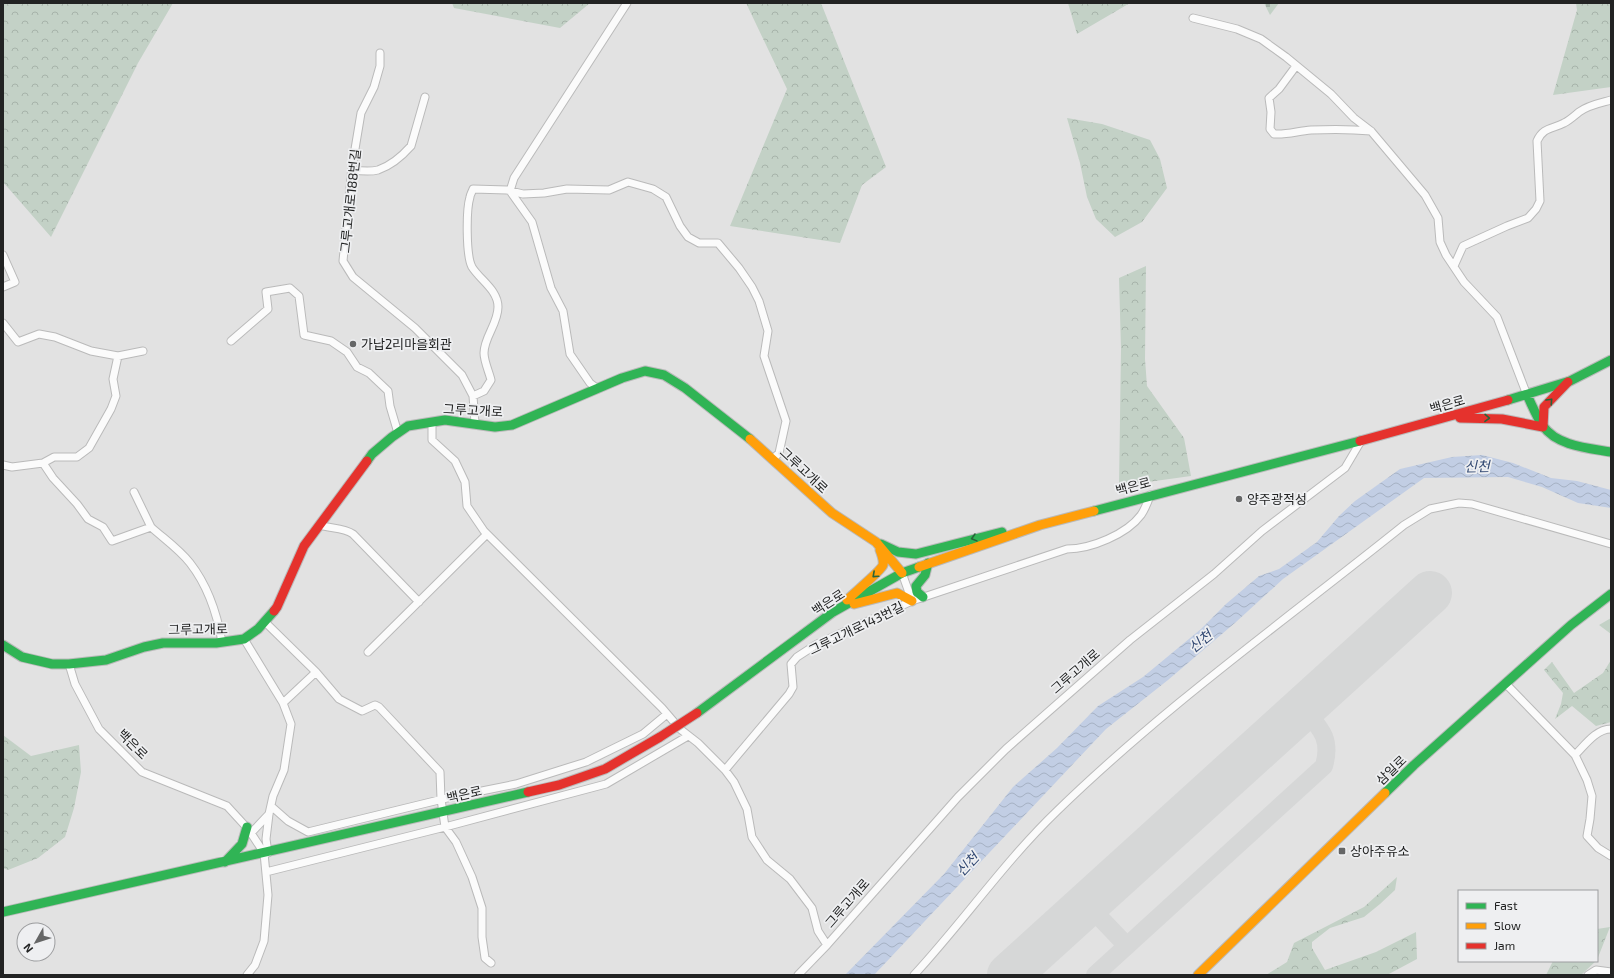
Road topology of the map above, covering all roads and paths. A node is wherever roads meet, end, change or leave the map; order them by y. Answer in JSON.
{"nodes":[{"id":1,"x":627,"y":3,"type":"edge"},
{"id":2,"x":1193,"y":18,"type":"dead end"},
{"id":3,"x":380,"y":53,"type":"dead end"},
{"id":4,"x":1296,"y":66,"type":"junction"},
{"id":5,"x":424,"y":97,"type":"dead end"},
{"id":6,"x":1611,"y":100,"type":"edge"},
{"id":7,"x":1371,"y":131,"type":"junction"},
{"id":8,"x":352,"y":170,"type":"junction"},
{"id":9,"x":510,"y":191,"type":"junction"},
{"id":10,"x":3,"y":254,"type":"edge"},
{"id":11,"x":1454,"y":266,"type":"junction"},
{"id":12,"x":3,"y":287,"type":"edge"},
{"id":13,"x":3,"y":323,"type":"edge"},
{"id":14,"x":231,"y":341,"type":"dead end"},
{"id":15,"x":143,"y":351,"type":"dead end"},
{"id":16,"x":118,"y":356,"type":"junction"},
{"id":17,"x":1611,"y":360,"type":"edge"},
{"id":18,"x":1570,"y":381,"type":"junction"},
{"id":19,"x":598,"y":389,"type":"junction"},
{"id":20,"x":1527,"y":395,"type":"junction"},
{"id":21,"x":473,"y":396,"type":"junction"},
{"id":22,"x":1448,"y":418,"type":"junction"},
{"id":23,"x":432,"y":422,"type":"junction"},
{"id":24,"x":474,"y":423,"type":"junction"},
{"id":25,"x":1543,"y":427,"type":"junction"},
{"id":26,"x":398,"y":433,"type":"junction"},
{"id":27,"x":1361,"y":441,"type":"junction"},
{"id":28,"x":1611,"y":452,"type":"edge"},
{"id":29,"x":773,"y":459,"type":"junction"},
{"id":30,"x":43,"y":463,"type":"junction"},
{"id":31,"x":3,"y":465,"type":"edge"},
{"id":32,"x":134,"y":492,"type":"dead end"},
{"id":33,"x":1150,"y":495,"type":"junction"},
{"id":34,"x":319,"y":525,"type":"junction"},
{"id":35,"x":1040,"y":525,"type":"junction"},
{"id":36,"x":150,"y":527,"type":"junction"},
{"id":37,"x":487,"y":534,"type":"junction"},
{"id":38,"x":876,"y":542,"type":"junction"},
{"id":39,"x":1611,"y":544,"type":"edge"},
{"id":40,"x":928,"y":563,"type":"junction"},
{"id":41,"x":902,"y":573,"type":"junction"},
{"id":42,"x":1611,"y":590,"type":"edge"},
{"id":43,"x":1611,"y":594,"type":"edge"},
{"id":44,"x":922,"y":597,"type":"junction"},
{"id":45,"x":912,"y":601,"type":"junction"},
{"id":46,"x":419,"y":602,"type":"junction"},
{"id":47,"x":1596,"y":605,"type":"junction"},
{"id":48,"x":839,"y":608,"type":"junction"},
{"id":49,"x":265,"y":622,"type":"junction"},
{"id":50,"x":244,"y":639,"type":"junction"},
{"id":51,"x":222,"y":642,"type":"junction"},
{"id":52,"x":3,"y":645,"type":"edge"},
{"id":53,"x":368,"y":652,"type":"dead end"},
{"id":54,"x":69,"y":664,"type":"junction"},
{"id":55,"x":316,"y":672,"type":"junction"},
{"id":56,"x":1506,"y":684,"type":"junction"},
{"id":57,"x":283,"y":703,"type":"junction"},
{"id":58,"x":667,"y":714,"type":"junction"},
{"id":59,"x":1611,"y":729,"type":"edge"},
{"id":60,"x":688,"y":736,"type":"junction"},
{"id":61,"x":1575,"y":755,"type":"junction"},
{"id":62,"x":724,"y":770,"type":"junction"},
{"id":63,"x":441,"y":799,"type":"junction"},
{"id":64,"x":271,"y":806,"type":"junction"},
{"id":65,"x":443,"y":813,"type":"junction"},
{"id":66,"x":269,"y":814,"type":"junction"},
{"id":67,"x":444,"y":827,"type":"junction"},
{"id":68,"x":249,"y":830,"type":"junction"},
{"id":69,"x":266,"y":853,"type":"junction"},
{"id":70,"x":1611,"y":856,"type":"edge"},
{"id":71,"x":225,"y":862,"type":"junction"},
{"id":72,"x":266,"y":872,"type":"junction"},
{"id":73,"x":3,"y":912,"type":"edge"},
{"id":74,"x":827,"y":945,"type":"junction"},
{"id":75,"x":491,"y":963,"type":"dead end"},
{"id":76,"x":1611,"y":972,"type":"edge"},
{"id":77,"x":247,"y":975,"type":"edge"},
{"id":78,"x":798,"y":975,"type":"edge"},
{"id":79,"x":914,"y":975,"type":"edge"},
{"id":80,"x":1198,"y":975,"type":"edge"},
{"id":81,"x":1588,"y":975,"type":"edge"}],
"edges":[{"from":1,"to":9,"type":"street"},
{"from":2,"to":4,"type":"street"},
{"from":3,"to":8,"type":"street","name":"그루고개로188번길"},
{"from":4,"to":7,"type":"street"},
{"from":4,"to":7,"type":"street"},
{"from":5,"to":8,"type":"street"},
{"from":6,"to":11,"type":"street"},
{"from":7,"to":11,"type":"street"},
{"from":8,"to":21,"type":"street","name":"그루고개로188번길"},
{"from":9,"to":19,"type":"street"},
{"from":9,"to":21,"type":"street"},
{"from":9,"to":29,"type":"street"},
{"from":10,"to":12,"type":"street"},
{"from":11,"to":20,"type":"street"},
{"from":13,"to":16,"type":"street"},
{"from":14,"to":26,"type":"street"},
{"from":15,"to":16,"type":"street"},
{"from":16,"to":30,"type":"street"},
{"from":17,"to":18,"type":"main road","name":"백은로"},
{"from":18,"to":20,"type":"main road","name":"백은로"},
{"from":25,"to":18,"type":"main road","one_way":true},
{"from":19,"to":24,"type":"main road","name":"그루고개로"},
{"from":19,"to":29,"type":"main road","name":"그루고개로"},
{"from":20,"to":22,"type":"main road","name":"백은로"},
{"from":20,"to":25,"type":"main road"},
{"from":21,"to":24,"type":"street","name":"그루고개로188번길"},
{"from":22,"to":25,"type":"main road","one_way":true},
{"from":22,"to":27,"type":"main road","name":"백은로"},
{"from":23,"to":24,"type":"main road","name":"그루고개로"},
{"from":23,"to":26,"type":"main road","name":"그루고개로"},
{"from":23,"to":37,"type":"street"},
{"from":25,"to":28,"type":"main road"},
{"from":26,"to":34,"type":"main road","name":"그루고개로"},
{"from":27,"to":33,"type":"main road","name":"백은로"},
{"from":27,"to":74,"type":"street","name":"그루고개로"},
{"from":29,"to":38,"type":"main road","name":"그루고개로"},
{"from":30,"to":31,"type":"street"},
{"from":30,"to":36,"type":"street"},
{"from":32,"to":36,"type":"street"},
{"from":33,"to":35,"type":"main road","name":"백은로"},
{"from":33,"to":44,"type":"street"},
{"from":34,"to":46,"type":"street"},
{"from":34,"to":49,"type":"main road","name":"그루고개로"},
{"from":35,"to":38,"type":"main road","one_way":true},
{"from":35,"to":40,"type":"main road","name":"백은로"},
{"from":36,"to":51,"type":"street"},
{"from":37,"to":46,"type":"street"},
{"from":37,"to":58,"type":"street"},
{"from":38,"to":41,"type":"main road","name":"그루고개로"},
{"from":38,"to":48,"type":"main road","one_way":true},
{"from":39,"to":79,"type":"street"},
{"from":40,"to":41,"type":"main road","name":"백은로"},
{"from":40,"to":44,"type":"main road"},
{"from":41,"to":45,"type":"street"},
{"from":41,"to":48,"type":"main road","name":"백은로"},
{"from":42,"to":47,"type":"main road"},
{"from":43,"to":47,"type":"main road","name":"삼일로"},
{"from":44,"to":45,"type":"street"},
{"from":45,"to":48,"type":"main road"},
{"from":45,"to":62,"type":"street","name":"그루고개로143번길"},
{"from":46,"to":53,"type":"street"},
{"from":47,"to":56,"type":"main road","name":"삼일로"},
{"from":48,"to":65,"type":"main road","name":"백은로","bridge":true},
{"from":49,"to":50,"type":"main road","name":"그루고개로"},
{"from":49,"to":55,"type":"street"},
{"from":50,"to":51,"type":"main road","name":"그루고개로"},
{"from":50,"to":57,"type":"street"},
{"from":51,"to":54,"type":"main road","name":"그루고개로"},
{"from":52,"to":54,"type":"main road","name":"그루고개로"},
{"from":54,"to":68,"type":"street","name":"백은로"},
{"from":55,"to":57,"type":"street"},
{"from":55,"to":63,"type":"street"},
{"from":56,"to":61,"type":"street"},
{"from":56,"to":80,"type":"main road","name":"삼일로"},
{"from":57,"to":64,"type":"street"},
{"from":58,"to":60,"type":"street"},
{"from":58,"to":63,"type":"street"},
{"from":59,"to":61,"type":"street"},
{"from":60,"to":62,"type":"street"},
{"from":60,"to":67,"type":"street"},
{"from":61,"to":70,"type":"street"},
{"from":62,"to":74,"type":"street"},
{"from":63,"to":64,"type":"street"},
{"from":63,"to":65,"type":"street"},
{"from":64,"to":66,"type":"street"},
{"from":65,"to":67,"type":"street"},
{"from":65,"to":69,"type":"main road","name":"백은로"},
{"from":66,"to":68,"type":"street"},
{"from":66,"to":69,"type":"street"},
{"from":67,"to":72,"type":"street"},
{"from":67,"to":75,"type":"street"},
{"from":68,"to":69,"type":"street","name":"백은로"},
{"from":68,"to":71,"type":"main road"},
{"from":69,"to":71,"type":"main road","name":"백은로"},
{"from":69,"to":72,"type":"street"},
{"from":71,"to":73,"type":"main road","name":"백은로"},
{"from":72,"to":77,"type":"street"},
{"from":74,"to":78,"type":"street"},
{"from":76,"to":81,"type":"street"}]}
